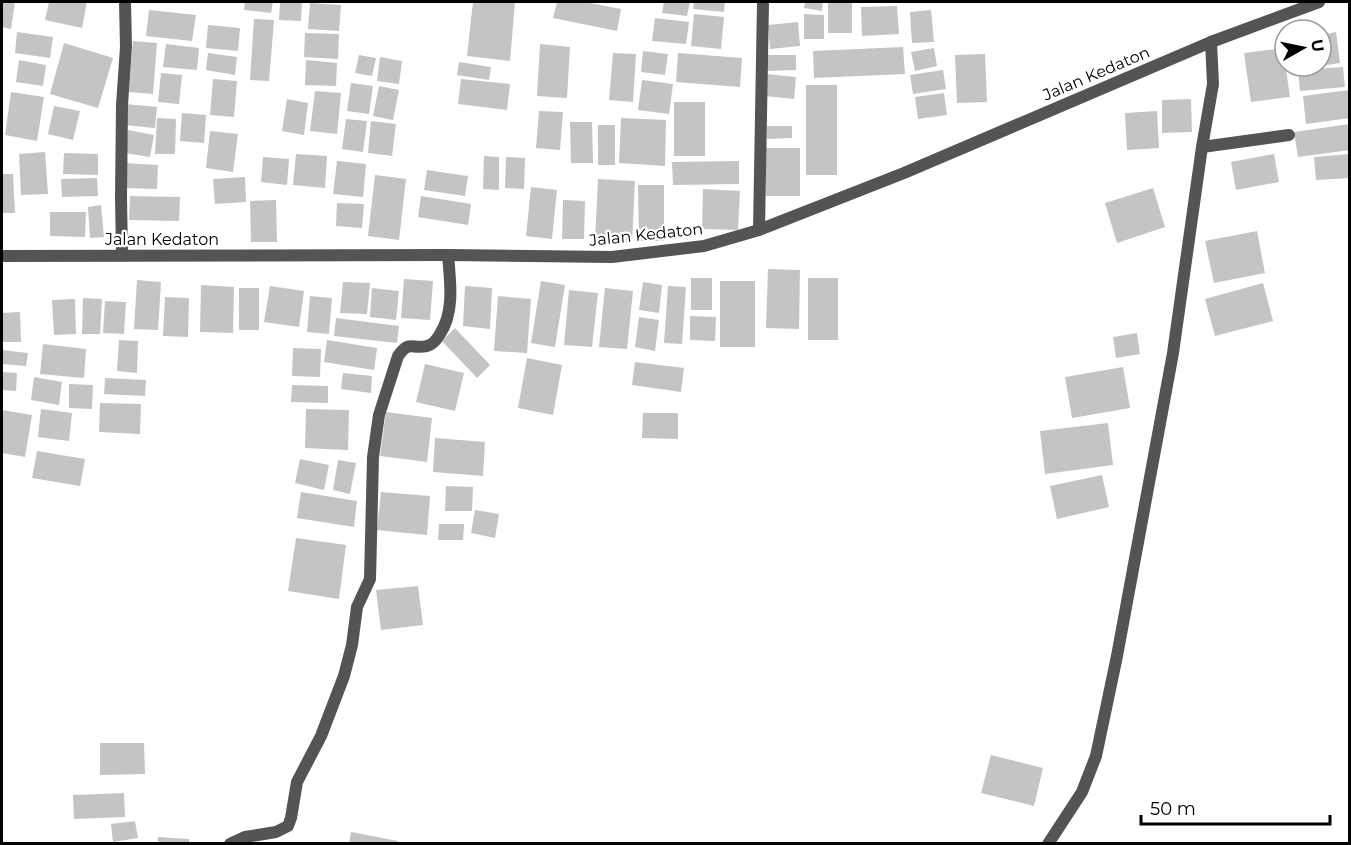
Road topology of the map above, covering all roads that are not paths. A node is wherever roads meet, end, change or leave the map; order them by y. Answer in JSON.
{"nodes":[{"id":1,"x":125,"y":2,"type":"edge"},
{"id":2,"x":764,"y":2,"type":"edge"},
{"id":3,"x":1319,"y":2,"type":"edge"},
{"id":4,"x":1211,"y":42,"type":"junction"},
{"id":5,"x":1289,"y":135,"type":"dead end"},
{"id":6,"x":1202,"y":147,"type":"junction"},
{"id":7,"x":759,"y":230,"type":"junction"},
{"id":8,"x":122,"y":255,"type":"junction"},
{"id":9,"x":448,"y":255,"type":"junction"},
{"id":10,"x":2,"y":256,"type":"edge"},
{"id":11,"x":230,"y":843,"type":"edge"},
{"id":12,"x":1048,"y":843,"type":"edge"}],
"edges":[{"from":1,"to":8,"type":"street"},
{"from":2,"to":7,"type":"street"},
{"from":3,"to":4,"type":"street","name":"Jalan Kedaton"},
{"from":4,"to":6,"type":"street"},
{"from":4,"to":7,"type":"street","name":"Jalan Kedaton"},
{"from":5,"to":6,"type":"street"},
{"from":6,"to":12,"type":"street"},
{"from":7,"to":9,"type":"street","name":"Jalan Kedaton"},
{"from":8,"to":9,"type":"street","name":"Jalan Kedaton"},
{"from":8,"to":10,"type":"street","name":"Jalan Kedaton"},
{"from":9,"to":11,"type":"street"}]}
